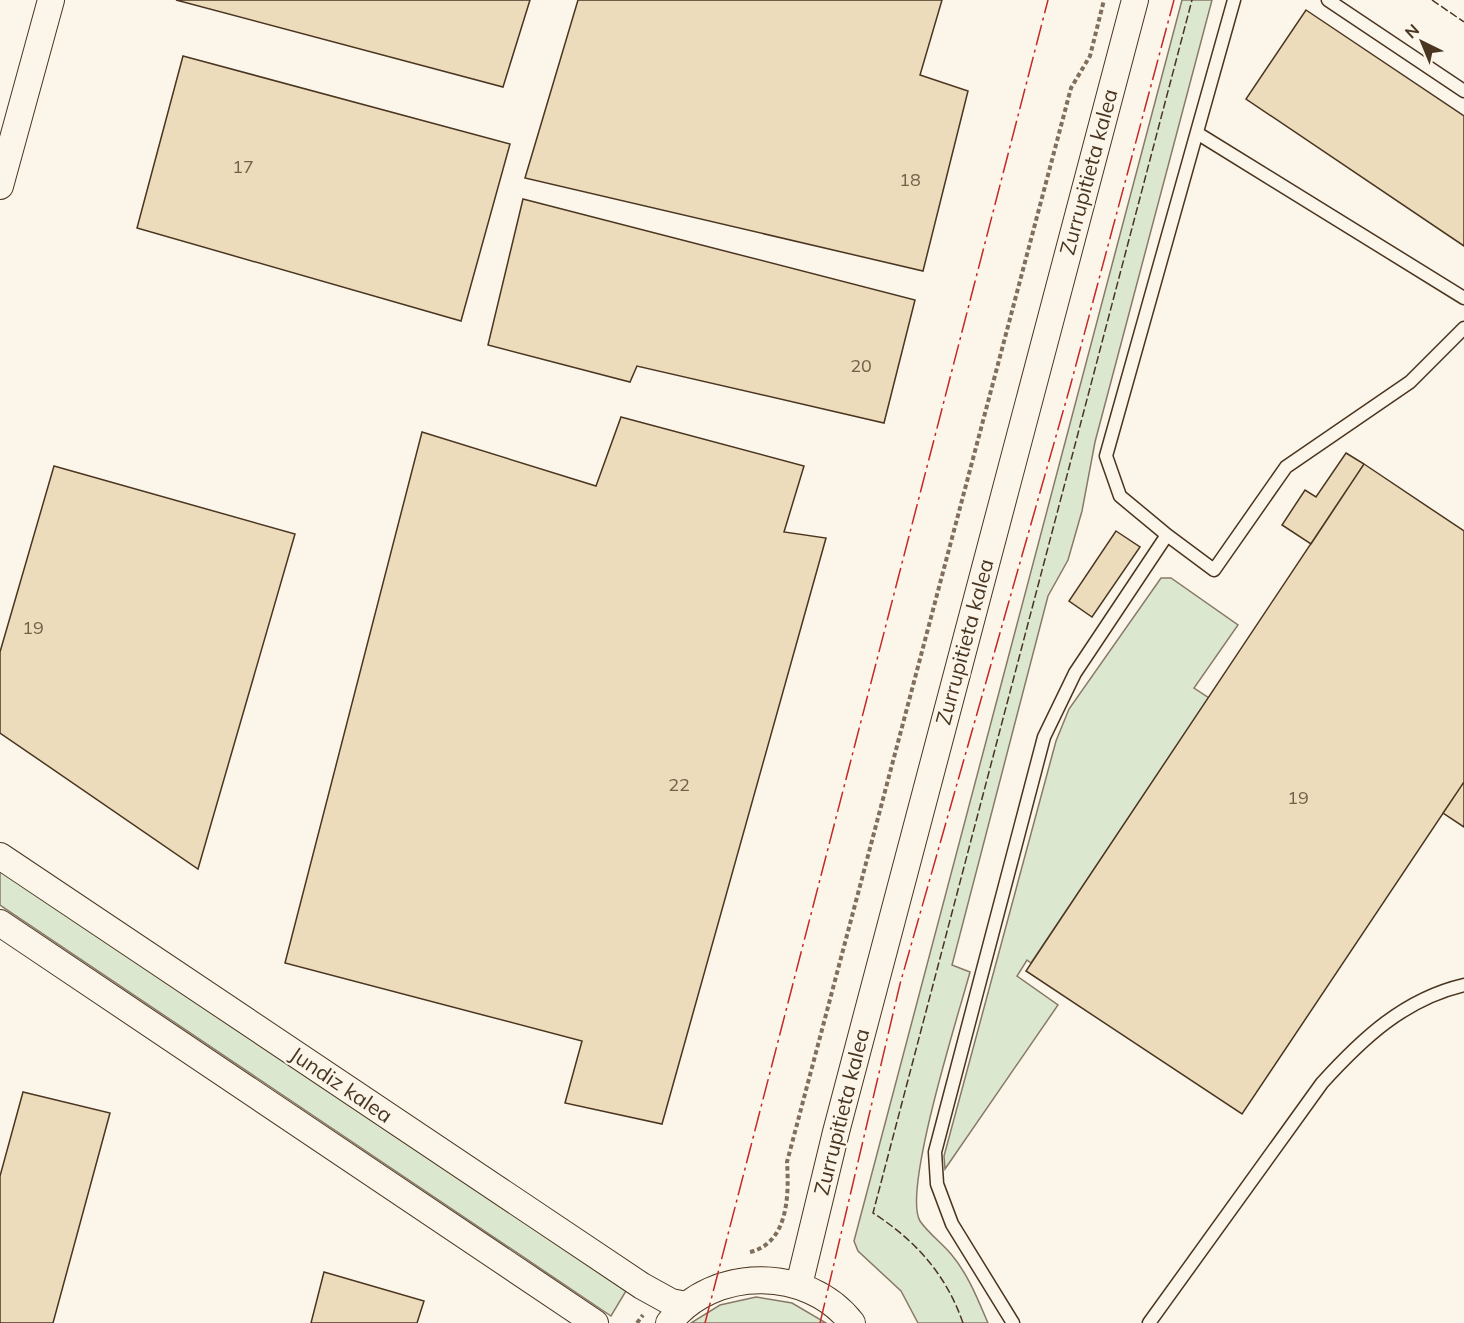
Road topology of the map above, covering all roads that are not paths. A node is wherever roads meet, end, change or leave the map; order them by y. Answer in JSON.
{"nodes":[{"id":1,"x":51,"y":0,"type":"edge"},
{"id":2,"x":1134,"y":0,"type":"edge"},
{"id":3,"x":1234,"y":0,"type":"edge"},
{"id":4,"x":1328,"y":0,"type":"edge"},
{"id":5,"x":1464,"y":91,"type":"edge"},
{"id":6,"x":1197,"y":133,"type":"junction"},
{"id":7,"x":0,"y":186,"type":"edge"},
{"id":8,"x":1464,"y":298,"type":"edge"},
{"id":9,"x":1464,"y":328,"type":"edge"},
{"id":10,"x":1167,"y":535,"type":"junction"},
{"id":11,"x":0,"y":856,"type":"edge"},
{"id":12,"x":0,"y":923,"type":"edge"},
{"id":13,"x":1464,"y":985,"type":"edge"},
{"id":14,"x":799,"y":1285,"type":"junction"},
{"id":15,"x":678,"y":1314,"type":"edge"},
{"id":16,"x":595,"y":1323,"type":"edge"},
{"id":17,"x":852,"y":1323,"type":"edge"},
{"id":18,"x":1013,"y":1323,"type":"edge"},
{"id":19,"x":1149,"y":1323,"type":"edge"}],
"edges":[{"from":1,"to":7,"type":"street"},
{"from":2,"to":14,"type":"street","name":"Zurrupitieta kalea"},
{"from":3,"to":6,"type":"lane"},
{"from":4,"to":5,"type":"lane"},
{"from":6,"to":8,"type":"lane"},
{"from":6,"to":10,"type":"lane"},
{"from":9,"to":10,"type":"lane"},
{"from":10,"to":18,"type":"lane"},
{"from":11,"to":15,"type":"street","name":"Jundiz kalea"},
{"from":12,"to":16,"type":"street"},
{"from":13,"to":19,"type":"lane"},
{"from":14,"to":15,"type":"street"},
{"from":14,"to":17,"type":"street"}]}
